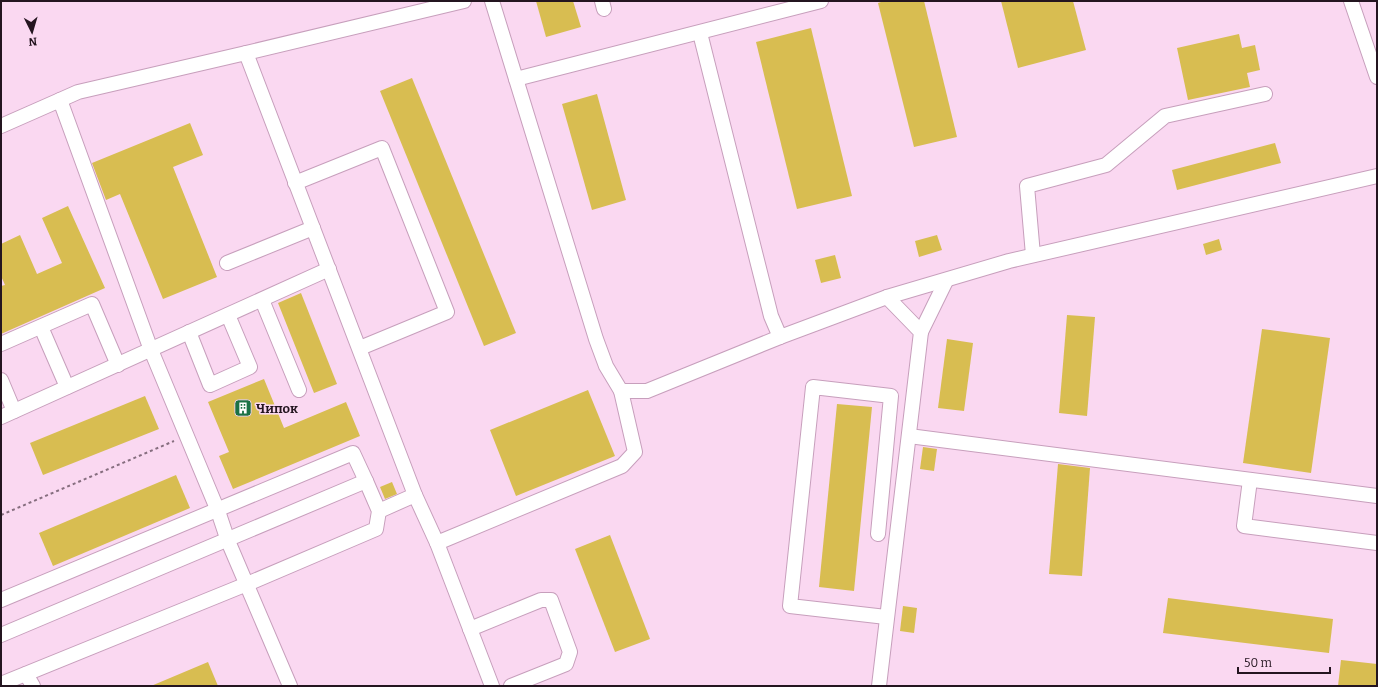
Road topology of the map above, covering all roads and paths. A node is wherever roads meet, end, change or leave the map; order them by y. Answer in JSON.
{"nodes":[{"id":1,"x":464,"y":1,"type":"edge"},
{"id":2,"x":492,"y":1,"type":"edge"},
{"id":3,"x":821,"y":1,"type":"edge"},
{"id":4,"x":1351,"y":1,"type":"edge"},
{"id":5,"x":700,"y":33,"type":"junction"},
{"id":6,"x":246,"y":53,"type":"junction"},
{"id":7,"x":1377,"y":77,"type":"edge"},
{"id":8,"x":516,"y":79,"type":"junction"},
{"id":9,"x":1265,"y":94,"type":"dead end"},
{"id":10,"x":60,"y":100,"type":"junction"},
{"id":11,"x":1,"y":126,"type":"edge"},
{"id":12,"x":1377,"y":176,"type":"edge"},
{"id":13,"x":295,"y":183,"type":"junction"},
{"id":14,"x":313,"y":228,"type":"junction"},
{"id":15,"x":1033,"y":255,"type":"junction"},
{"id":16,"x":227,"y":264,"type":"dead end"},
{"id":17,"x":329,"y":269,"type":"junction"},
{"id":18,"x":946,"y":281,"type":"junction"},
{"id":19,"x":886,"y":297,"type":"junction"},
{"id":20,"x":262,"y":300,"type":"junction"},
{"id":21,"x":228,"y":315,"type":"junction"},
{"id":22,"x":41,"y":326,"type":"junction"},
{"id":23,"x":189,"y":332,"type":"junction"},
{"id":24,"x":921,"y":332,"type":"junction"},
{"id":25,"x":780,"y":336,"type":"junction"},
{"id":26,"x":1,"y":344,"type":"edge"},
{"id":27,"x":360,"y":348,"type":"junction"},
{"id":28,"x":151,"y":350,"type":"junction"},
{"id":29,"x":118,"y":365,"type":"junction"},
{"id":30,"x":1,"y":380,"type":"edge"},
{"id":31,"x":67,"y":387,"type":"junction"},
{"id":32,"x":299,"y":390,"type":"dead end"},
{"id":33,"x":621,"y":391,"type":"junction"},
{"id":34,"x":14,"y":411,"type":"junction"},
{"id":35,"x":1,"y":417,"type":"edge"},
{"id":36,"x":186,"y":436,"type":"junction"},
{"id":37,"x":909,"y":436,"type":"junction"},
{"id":38,"x":1250,"y":480,"type":"junction"},
{"id":39,"x":366,"y":481,"type":"junction"},
{"id":40,"x":415,"y":495,"type":"junction"},
{"id":41,"x":1377,"y":496,"type":"edge"},
{"id":42,"x":378,"y":510,"type":"junction"},
{"id":43,"x":218,"y":511,"type":"junction"},
{"id":44,"x":1,"y":515,"type":"edge"},
{"id":45,"x":878,"y":534,"type":"dead end"},
{"id":46,"x":228,"y":541,"type":"junction"},
{"id":47,"x":436,"y":543,"type":"junction"},
{"id":48,"x":1377,"y":543,"type":"edge"},
{"id":49,"x":247,"y":584,"type":"junction"},
{"id":50,"x":1,"y":600,"type":"edge"},
{"id":51,"x":886,"y":617,"type":"junction"},
{"id":52,"x":470,"y":629,"type":"junction"},
{"id":53,"x":1,"y":635,"type":"edge"},
{"id":54,"x":26,"y":674,"type":"junction"},
{"id":55,"x":1,"y":684,"type":"edge"},
{"id":56,"x":33,"y":686,"type":"edge"},
{"id":57,"x":290,"y":686,"type":"edge"},
{"id":58,"x":492,"y":686,"type":"edge"},
{"id":59,"x":511,"y":686,"type":"edge"},
{"id":60,"x":879,"y":686,"type":"edge"}],
"edges":[{"from":1,"to":6,"type":"street"},
{"from":2,"to":8,"type":"street"},
{"from":3,"to":5,"type":"street"},
{"from":4,"to":7,"type":"street"},
{"from":5,"to":8,"type":"street"},
{"from":5,"to":25,"type":"street"},
{"from":6,"to":10,"type":"street"},
{"from":6,"to":13,"type":"street"},
{"from":8,"to":33,"type":"street"},
{"from":9,"to":15,"type":"street"},
{"from":10,"to":11,"type":"street"},
{"from":10,"to":28,"type":"street"},
{"from":12,"to":15,"type":"street"},
{"from":13,"to":14,"type":"street"},
{"from":13,"to":27,"type":"street"},
{"from":14,"to":16,"type":"street"},
{"from":14,"to":17,"type":"street"},
{"from":15,"to":18,"type":"street"},
{"from":17,"to":20,"type":"street"},
{"from":17,"to":27,"type":"street"},
{"from":18,"to":19,"type":"street"},
{"from":18,"to":24,"type":"street"},
{"from":19,"to":24,"type":"street"},
{"from":19,"to":25,"type":"street"},
{"from":20,"to":21,"type":"street"},
{"from":20,"to":32,"type":"street"},
{"from":21,"to":23,"type":"street"},
{"from":21,"to":23,"type":"street"},
{"from":22,"to":26,"type":"street"},
{"from":22,"to":29,"type":"street"},
{"from":22,"to":31,"type":"street"},
{"from":23,"to":28,"type":"street"},
{"from":24,"to":37,"type":"street"},
{"from":25,"to":33,"type":"street"},
{"from":27,"to":40,"type":"street"},
{"from":28,"to":29,"type":"street"},
{"from":28,"to":36,"type":"street"},
{"from":29,"to":31,"type":"street"},
{"from":30,"to":34,"type":"street"},
{"from":31,"to":34,"type":"street"},
{"from":33,"to":47,"type":"street"},
{"from":34,"to":35,"type":"street"},
{"from":36,"to":43,"type":"street"},
{"from":36,"to":44,"type":"path"},
{"from":37,"to":38,"type":"street"},
{"from":37,"to":51,"type":"street"},
{"from":38,"to":41,"type":"street"},
{"from":38,"to":48,"type":"street"},
{"from":39,"to":42,"type":"street"},
{"from":39,"to":43,"type":"street"},
{"from":39,"to":46,"type":"street"},
{"from":40,"to":42,"type":"street"},
{"from":40,"to":47,"type":"street"},
{"from":42,"to":49,"type":"street"},
{"from":43,"to":46,"type":"street"},
{"from":43,"to":50,"type":"street"},
{"from":45,"to":51,"type":"street"},
{"from":46,"to":49,"type":"street"},
{"from":46,"to":53,"type":"street"},
{"from":47,"to":52,"type":"street"},
{"from":49,"to":54,"type":"street"},
{"from":49,"to":57,"type":"street"},
{"from":51,"to":60,"type":"street"},
{"from":52,"to":58,"type":"street"},
{"from":52,"to":59,"type":"street"},
{"from":54,"to":55,"type":"street"},
{"from":54,"to":56,"type":"street"}]}
